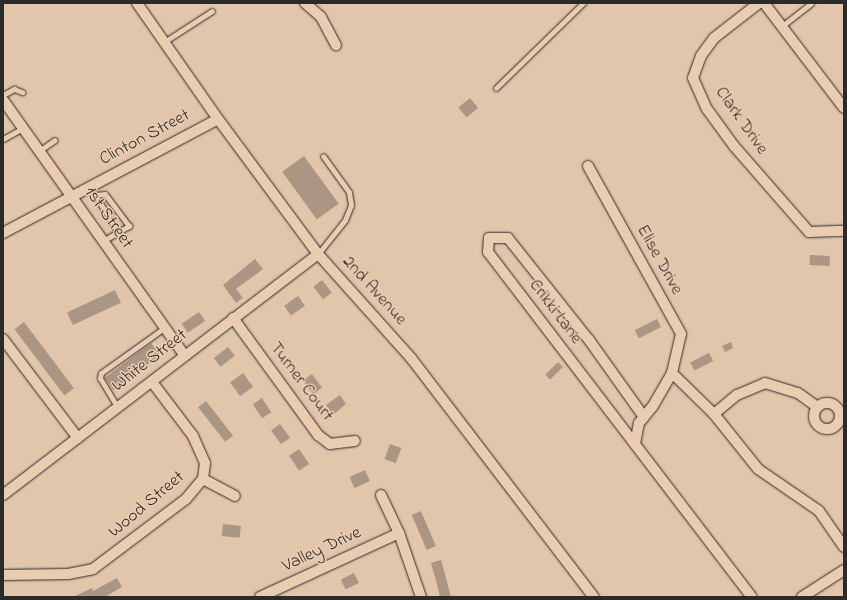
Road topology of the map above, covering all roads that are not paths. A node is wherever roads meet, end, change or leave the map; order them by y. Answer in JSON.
{"nodes":[{"id":1,"x":137,"y":3,"type":"edge"},
{"id":2,"x":305,"y":3,"type":"edge"},
{"id":3,"x":583,"y":3,"type":"edge"},
{"id":4,"x":759,"y":3,"type":"edge"},
{"id":5,"x":764,"y":3,"type":"edge"},
{"id":6,"x":811,"y":3,"type":"edge"},
{"id":7,"x":212,"y":11,"type":"dead end"},
{"id":8,"x":782,"y":26,"type":"junction"},
{"id":9,"x":164,"y":42,"type":"junction"},
{"id":10,"x":336,"y":45,"type":"dead end"},
{"id":11,"x":496,"y":88,"type":"dead end"},
{"id":12,"x":22,"y":92,"type":"dead end"},
{"id":13,"x":3,"y":95,"type":"edge"},
{"id":14,"x":3,"y":100,"type":"edge"},
{"id":15,"x":844,"y":108,"type":"edge"},
{"id":16,"x":218,"y":119,"type":"junction"},
{"id":17,"x":23,"y":128,"type":"junction"},
{"id":18,"x":3,"y":139,"type":"edge"},
{"id":19,"x":55,"y":140,"type":"dead end"},
{"id":20,"x":39,"y":151,"type":"junction"},
{"id":21,"x":323,"y":156,"type":"dead end"},
{"id":22,"x":588,"y":166,"type":"dead end"},
{"id":23,"x":72,"y":196,"type":"junction"},
{"id":24,"x":844,"y":231,"type":"edge"},
{"id":25,"x":118,"y":232,"type":"junction"},
{"id":26,"x":3,"y":233,"type":"edge"},
{"id":27,"x":103,"y":241,"type":"junction"},
{"id":28,"x":318,"y":254,"type":"junction"},
{"id":29,"x":233,"y":318,"type":"junction"},
{"id":30,"x":164,"y":328,"type":"junction"},
{"id":31,"x":3,"y":339,"type":"edge"},
{"id":32,"x":184,"y":355,"type":"junction"},
{"id":33,"x":672,"y":373,"type":"junction"},
{"id":34,"x":152,"y":382,"type":"junction"},
{"id":35,"x":817,"y":407,"type":"dead end"},
{"id":36,"x":118,"y":408,"type":"junction"},
{"id":37,"x":714,"y":414,"type":"junction"},
{"id":38,"x":644,"y":416,"type":"junction"},
{"id":39,"x":78,"y":438,"type":"junction"},
{"id":40,"x":355,"y":441,"type":"dead end"},
{"id":41,"x":635,"y":444,"type":"junction"},
{"id":42,"x":203,"y":479,"type":"junction"},
{"id":43,"x":4,"y":490,"type":"edge"},
{"id":44,"x":381,"y":495,"type":"dead end"},
{"id":45,"x":235,"y":496,"type":"dead end"},
{"id":46,"x":398,"y":533,"type":"junction"},
{"id":47,"x":844,"y":548,"type":"edge"},
{"id":48,"x":844,"y":570,"type":"edge"},
{"id":49,"x":3,"y":575,"type":"edge"},
{"id":50,"x":819,"y":593,"type":"edge"},
{"id":51,"x":260,"y":597,"type":"edge"},
{"id":52,"x":421,"y":597,"type":"edge"},
{"id":53,"x":594,"y":597,"type":"edge"},
{"id":54,"x":752,"y":597,"type":"edge"},
{"id":55,"x":802,"y":597,"type":"edge"}],
"edges":[{"from":1,"to":9,"type":"street","name":"2nd Avenue"},
{"from":2,"to":10,"type":"street"},
{"from":3,"to":11,"type":"lane"},
{"from":4,"to":24,"type":"street","name":"Clark Drive"},
{"from":5,"to":8,"type":"street"},
{"from":6,"to":8,"type":"lane"},
{"from":7,"to":9,"type":"lane"},
{"from":8,"to":15,"type":"street"},
{"from":9,"to":16,"type":"street","name":"2nd Avenue"},
{"from":12,"to":13,"type":"lane"},
{"from":14,"to":17,"type":"street","name":"1st Street"},
{"from":16,"to":23,"type":"street","name":"Clinton Street"},
{"from":16,"to":28,"type":"street","name":"2nd Avenue"},
{"from":17,"to":18,"type":"lane"},
{"from":17,"to":20,"type":"street","name":"1st Street"},
{"from":19,"to":20,"type":"lane"},
{"from":20,"to":23,"type":"street","name":"1st Street"},
{"from":21,"to":28,"type":"lane"},
{"from":22,"to":33,"type":"street","name":"Elise Drive"},
{"from":23,"to":26,"type":"street","name":"Clinton Street"},
{"from":23,"to":27,"type":"street","name":"1st Street"},
{"from":25,"to":25,"type":"lane"},
{"from":25,"to":27,"type":"lane"},
{"from":27,"to":30,"type":"street","name":"1st Street"},
{"from":28,"to":29,"type":"street","name":"White Street"},
{"from":28,"to":53,"type":"street","name":"2nd Avenue"},
{"from":29,"to":32,"type":"street","name":"White Street"},
{"from":29,"to":40,"type":"street","name":"Turner Court"},
{"from":30,"to":32,"type":"street","name":"1st Street"},
{"from":30,"to":36,"type":"lane"},
{"from":31,"to":39,"type":"street"},
{"from":32,"to":34,"type":"street","name":"White Street"},
{"from":33,"to":37,"type":"street"},
{"from":33,"to":38,"type":"street","name":"Elise Drive"},
{"from":34,"to":36,"type":"street","name":"White Street"},
{"from":34,"to":42,"type":"street","name":"Wood Street"},
{"from":35,"to":37,"type":"street"},
{"from":36,"to":39,"type":"street","name":"White Street"},
{"from":37,"to":47,"type":"street"},
{"from":38,"to":41,"type":"street","name":"Elise Drive"},
{"from":38,"to":41,"type":"street","name":"Crikki Lane"},
{"from":39,"to":43,"type":"street","name":"White Street"},
{"from":41,"to":54,"type":"street","name":"Crikki Lane"},
{"from":42,"to":45,"type":"street"},
{"from":42,"to":49,"type":"street","name":"Wood Street"},
{"from":44,"to":46,"type":"street"},
{"from":46,"to":51,"type":"street","name":"Valley Drive"},
{"from":46,"to":52,"type":"street"},
{"from":48,"to":50,"type":"street"},
{"from":50,"to":55,"type":"street"}]}
